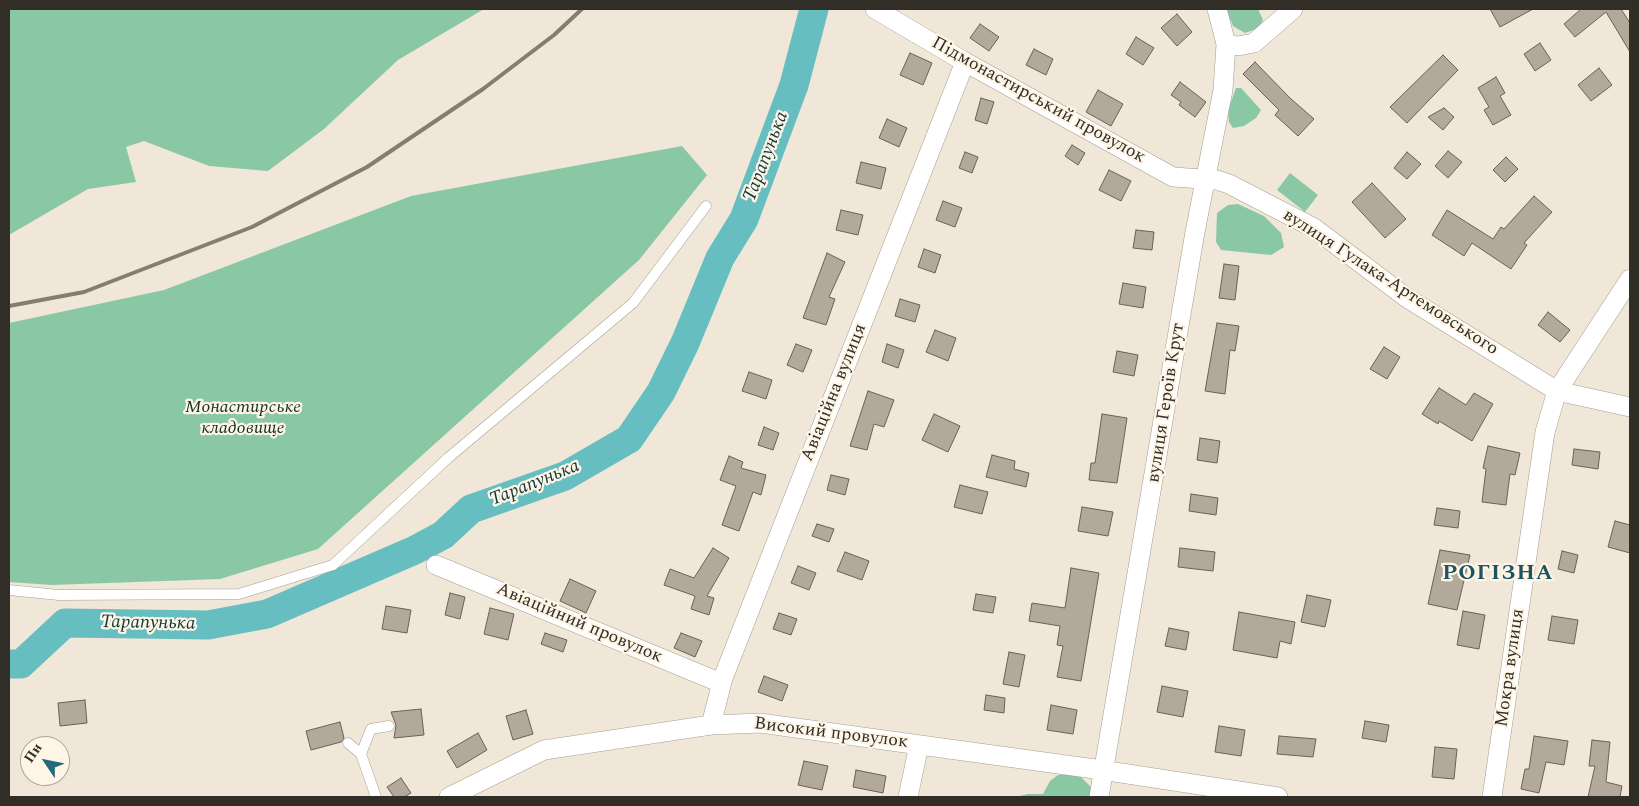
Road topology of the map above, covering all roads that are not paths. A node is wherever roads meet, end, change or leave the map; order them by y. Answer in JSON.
{"nodes":[{"id":1,"x":875,"y":9,"type":"edge"},
{"id":2,"x":1217,"y":9,"type":"edge"},
{"id":3,"x":1293,"y":9,"type":"edge"},
{"id":4,"x":1226,"y":44,"type":"junction"},
{"id":5,"x":966,"y":62,"type":"junction"},
{"id":6,"x":1205,"y":180,"type":"junction"},
{"id":7,"x":706,"y":206,"type":"dead end"},
{"id":8,"x":1630,"y":280,"type":"edge"},
{"id":9,"x":1557,"y":391,"type":"junction"},
{"id":10,"x":1630,"y":407,"type":"edge"},
{"id":11,"x":436,"y":565,"type":"dead end"},
{"id":12,"x":9,"y":590,"type":"edge"},
{"id":13,"x":721,"y":684,"type":"junction"},
{"id":14,"x":711,"y":725,"type":"junction"},
{"id":15,"x":389,"y":726,"type":"dead end"},
{"id":16,"x":348,"y":743,"type":"dead end"},
{"id":17,"x":919,"y":745,"type":"junction"},
{"id":18,"x":361,"y":754,"type":"junction"},
{"id":19,"x":1104,"y":770,"type":"junction"},
{"id":20,"x":376,"y":797,"type":"edge"},
{"id":21,"x":448,"y":797,"type":"edge"},
{"id":22,"x":908,"y":797,"type":"edge"},
{"id":23,"x":1099,"y":797,"type":"edge"},
{"id":24,"x":1278,"y":797,"type":"edge"},
{"id":25,"x":1492,"y":797,"type":"edge"}],
"edges":[{"from":1,"to":5,"type":"street","name":"Підмонастирський провулок"},
{"from":2,"to":4,"type":"street","name":"вулиця Героїв Крут"},
{"from":3,"to":4,"type":"street"},
{"from":4,"to":6,"type":"street","name":"вулиця Героїв Крут"},
{"from":5,"to":6,"type":"street","name":"Підмонастирський провулок"},
{"from":5,"to":13,"type":"street","name":"Авіаційна вулиця"},
{"from":6,"to":9,"type":"street","name":"вулиця Гулака-Артемовського"},
{"from":6,"to":19,"type":"street","name":"вулиця Героїв Крут"},
{"from":7,"to":12,"type":"lane"},
{"from":8,"to":9,"type":"street","name":"Мокра вулиця"},
{"from":9,"to":10,"type":"street","name":"вулиця Гулака-Артемовського"},
{"from":9,"to":25,"type":"street","name":"Мокра вулиця"},
{"from":11,"to":13,"type":"street","name":"Авіаційний провулок"},
{"from":13,"to":14,"type":"street","name":"Авіаційна вулиця"},
{"from":14,"to":17,"type":"street","name":"Високий провулок"},
{"from":14,"to":21,"type":"street","name":"Високий провулок"},
{"from":15,"to":18,"type":"lane"},
{"from":16,"to":18,"type":"lane"},
{"from":17,"to":19,"type":"street","name":"Високий провулок"},
{"from":17,"to":22,"type":"street"},
{"from":18,"to":20,"type":"lane"},
{"from":19,"to":23,"type":"street","name":"вулиця Героїв Крут"},
{"from":19,"to":24,"type":"street","name":"Високий провулок"}]}
